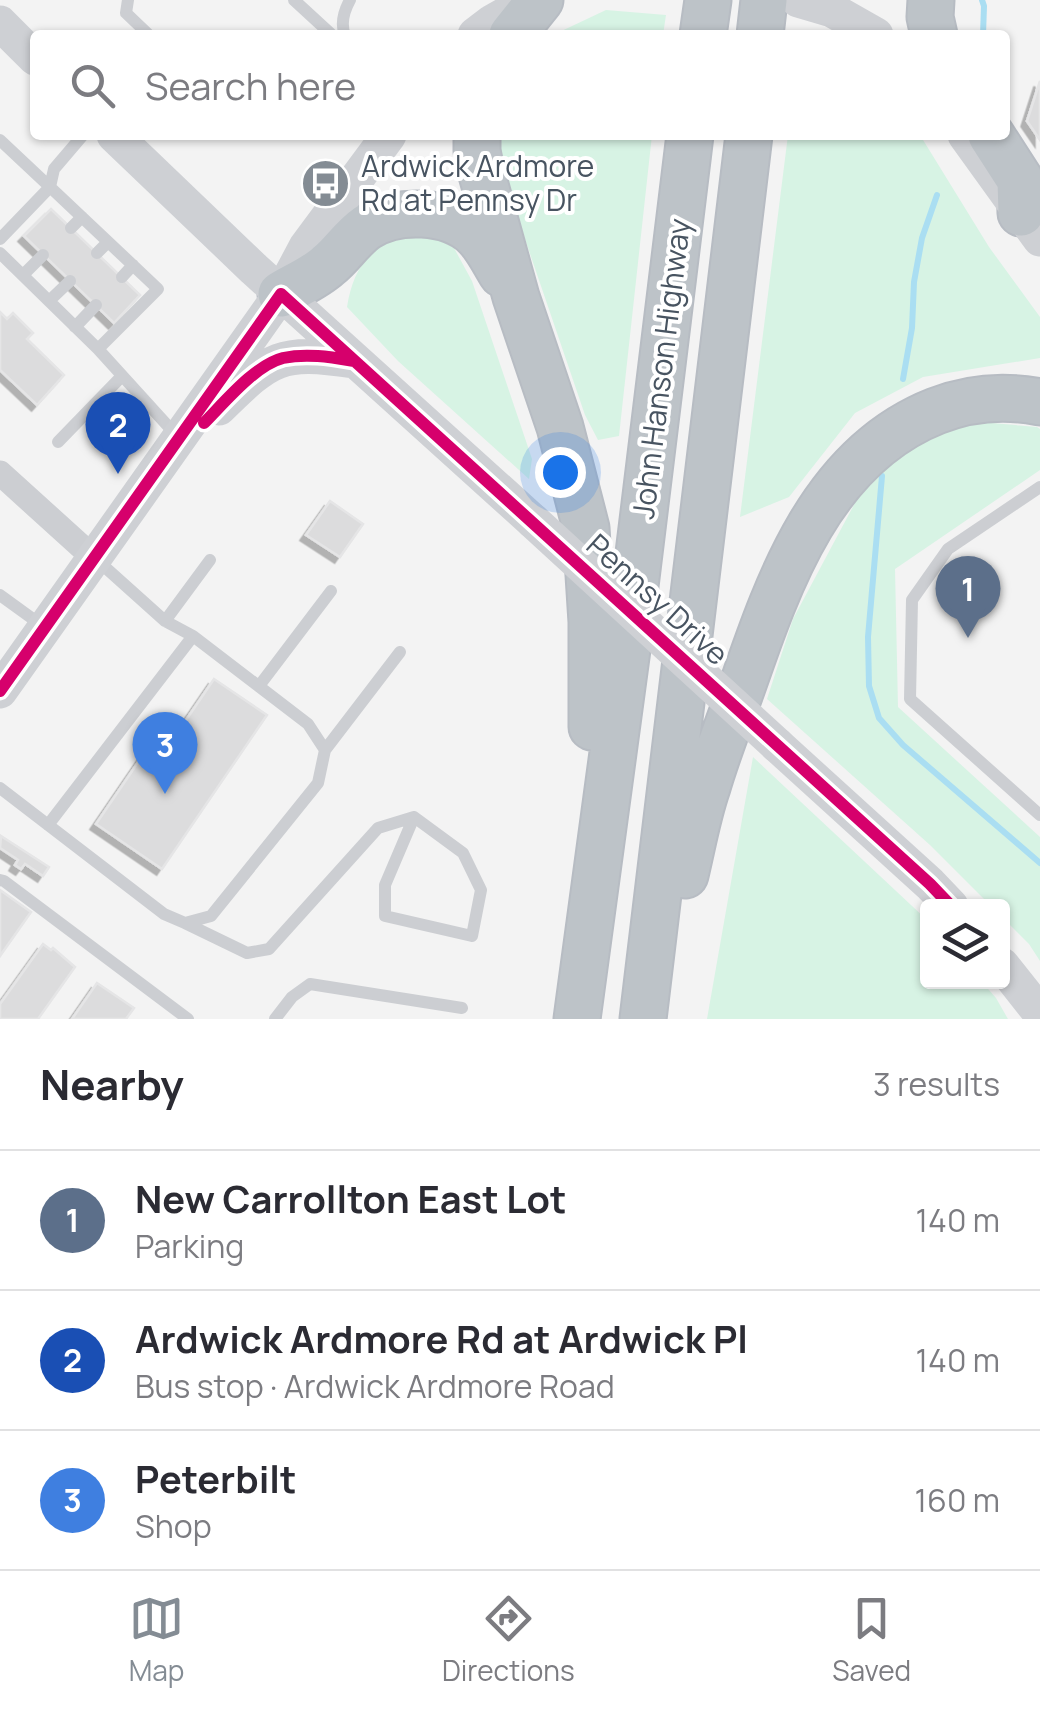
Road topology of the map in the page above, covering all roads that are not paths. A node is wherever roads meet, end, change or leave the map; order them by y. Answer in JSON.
{"nodes":[{"id":1,"x":128,"y":0,"type":"edge"},
{"id":2,"x":294,"y":0,"type":"edge"},
{"id":3,"x":350,"y":0,"type":"edge"},
{"id":4,"x":531,"y":0,"type":"edge"},
{"id":5,"x":540,"y":0,"type":"edge"},
{"id":6,"x":708,"y":0,"type":"edge"},
{"id":7,"x":764,"y":0,"type":"edge"},
{"id":8,"x":798,"y":0,"type":"edge"},
{"id":9,"x":932,"y":0,"type":"edge"},
{"id":10,"x":0,"y":23,"type":"edge"},
{"id":11,"x":144,"y":30,"type":"edge"},
{"id":12,"x":327,"y":30,"type":"edge"},
{"id":13,"x":343,"y":30,"type":"edge"},
{"id":14,"x":482,"y":30,"type":"edge"},
{"id":15,"x":516,"y":30,"type":"edge"},
{"id":16,"x":704,"y":30,"type":"edge"},
{"id":17,"x":761,"y":30,"type":"edge"},
{"id":18,"x":867,"y":30,"type":"edge"},
{"id":19,"x":933,"y":30,"type":"edge"},
{"id":20,"x":30,"y":53,"type":"edge"},
{"id":21,"x":0,"y":140,"type":"edge"},
{"id":22,"x":80,"y":140,"type":"edge"},
{"id":23,"x":119,"y":140,"type":"edge"},
{"id":24,"x":385,"y":140,"type":"edge"},
{"id":25,"x":477,"y":140,"type":"edge"},
{"id":26,"x":689,"y":140,"type":"edge"},
{"id":27,"x":748,"y":140,"type":"edge"},
{"id":28,"x":969,"y":140,"type":"edge"},
{"id":29,"x":995,"y":140,"type":"edge"},
{"id":30,"x":50,"y":187,"type":"junction"},
{"id":31,"x":82,"y":217,"type":"junction"},
{"id":32,"x":1030,"y":226,"type":"edge"},
{"id":33,"x":71,"y":228,"type":"dead end"},
{"id":34,"x":0,"y":239,"type":"edge"},
{"id":35,"x":108,"y":242,"type":"junction"},
{"id":36,"x":0,"y":252,"type":"edge"},
{"id":37,"x":97,"y":254,"type":"dead end"},
{"id":38,"x":43,"y":255,"type":"dead end"},
{"id":39,"x":133,"y":266,"type":"junction"},
{"id":40,"x":23,"y":275,"type":"junction"},
{"id":41,"x":122,"y":277,"type":"dead end"},
{"id":42,"x":70,"y":280,"type":"dead end"},
{"id":43,"x":281,"y":294,"type":"junction"},
{"id":44,"x":516,"y":297,"type":"junction"},
{"id":45,"x":49,"y":302,"type":"junction"},
{"id":46,"x":96,"y":305,"type":"dead end"},
{"id":47,"x":75,"y":327,"type":"junction"},
{"id":48,"x":98,"y":350,"type":"junction"},
{"id":49,"x":354,"y":361,"type":"junction"},
{"id":50,"x":122,"y":376,"type":"junction"},
{"id":51,"x":1040,"y":402,"type":"edge"},
{"id":52,"x":58,"y":442,"type":"dead end"},
{"id":53,"x":170,"y":452,"type":"junction"},
{"id":54,"x":0,"y":473,"type":"edge"},
{"id":55,"x":1040,"y":487,"type":"edge"},
{"id":56,"x":95,"y":559,"type":"junction"},
{"id":57,"x":210,"y":560,"type":"dead end"},
{"id":58,"x":332,"y":591,"type":"dead end"},
{"id":59,"x":0,"y":595,"type":"edge"},
{"id":60,"x":165,"y":621,"type":"junction"},
{"id":61,"x":46,"y":629,"type":"junction"},
{"id":62,"x":193,"y":636,"type":"junction"},
{"id":63,"x":400,"y":652,"type":"dead end"},
{"id":64,"x":2,"y":685,"type":"edge"},
{"id":65,"x":259,"y":686,"type":"junction"},
{"id":66,"x":325,"y":750,"type":"junction"},
{"id":67,"x":0,"y":788,"type":"edge"},
{"id":68,"x":1040,"y":815,"type":"edge"},
{"id":69,"x":414,"y":817,"type":"junction"},
{"id":70,"x":48,"y":824,"type":"junction"},
{"id":71,"x":0,"y":880,"type":"edge"},
{"id":72,"x":944,"y":899,"type":"edge"},
{"id":73,"x":592,"y":900,"type":"junction"},
{"id":74,"x":186,"y":923,"type":"junction"},
{"id":75,"x":1010,"y":975,"type":"edge"},
{"id":76,"x":462,"y":1008,"type":"dead end"},
{"id":77,"x":444,"y":1012,"type":"edge"},
{"id":78,"x":1040,"y":1012,"type":"edge"},
{"id":79,"x":188,"y":1019,"type":"edge"},
{"id":80,"x":275,"y":1019,"type":"edge"},
{"id":81,"x":577,"y":1019,"type":"edge"},
{"id":82,"x":642,"y":1019,"type":"edge"},
{"id":83,"x":654,"y":1019,"type":"edge"}],
"edges":[{"from":1,"to":11,"type":"lane"},
{"from":2,"to":12,"type":"lane"},
{"from":3,"to":13,"type":"lane"},
{"from":4,"to":14,"type":"main road"},
{"from":5,"to":15,"type":"highway"},
{"from":6,"to":16,"type":"highway"},
{"from":7,"to":17,"type":"highway"},
{"from":8,"to":18,"type":"main road"},
{"from":9,"to":19,"type":"highway"},
{"from":10,"to":20,"type":"main road"},
{"from":21,"to":30,"type":"lane"},
{"from":22,"to":30,"type":"lane"},
{"from":23,"to":43,"type":"main road","name":"Pennsy Drive"},
{"from":24,"to":43,"type":"main road"},
{"from":25,"to":44,"type":"highway"},
{"from":26,"to":73,"type":"highway","name":"John Hanson Highway"},
{"from":27,"to":82,"type":"highway","name":"John Hanson Highway"},
{"from":28,"to":32,"type":"main road"},
{"from":29,"to":32,"type":"highway"},
{"from":30,"to":31,"type":"lane"},
{"from":30,"to":34,"type":"lane"},
{"from":31,"to":33,"type":"lane"},
{"from":31,"to":35,"type":"lane"},
{"from":35,"to":37,"type":"lane"},
{"from":35,"to":39,"type":"lane"},
{"from":36,"to":40,"type":"lane"},
{"from":38,"to":40,"type":"lane"},
{"from":39,"to":41,"type":"lane"},
{"from":39,"to":48,"type":"lane"},
{"from":40,"to":45,"type":"lane"},
{"from":42,"to":45,"type":"lane"},
{"from":43,"to":44,"type":"highway"},
{"from":43,"to":49,"type":"main road","name":"Pennsy Drive"},
{"from":43,"to":53,"type":"main road"},
{"from":44,"to":73,"type":"highway"},
{"from":45,"to":47,"type":"lane"},
{"from":46,"to":47,"type":"lane"},
{"from":47,"to":48,"type":"lane"},
{"from":48,"to":50,"type":"lane"},
{"from":49,"to":53,"type":"main road"},
{"from":49,"to":72,"type":"main road","name":"Pennsy Drive","bridge":true},
{"from":50,"to":52,"type":"lane"},
{"from":50,"to":53,"type":"lane"},
{"from":51,"to":83,"type":"highway"},
{"from":53,"to":56,"type":"main road"},
{"from":54,"to":56,"type":"street"},
{"from":55,"to":68,"type":"lane"},
{"from":56,"to":60,"type":"lane"},
{"from":56,"to":61,"type":"main road"},
{"from":57,"to":60,"type":"lane"},
{"from":58,"to":65,"type":"lane"},
{"from":59,"to":61,"type":"lane"},
{"from":60,"to":62,"type":"lane"},
{"from":61,"to":64,"type":"main road"},
{"from":62,"to":65,"type":"lane"},
{"from":62,"to":70,"type":"lane"},
{"from":63,"to":66,"type":"lane"},
{"from":65,"to":66,"type":"lane"},
{"from":66,"to":74,"type":"lane"},
{"from":67,"to":70,"type":"lane"},
{"from":69,"to":69,"type":"lane"},
{"from":69,"to":74,"type":"lane"},
{"from":70,"to":74,"type":"lane"},
{"from":71,"to":79,"type":"lane"},
{"from":73,"to":81,"type":"highway","name":"John Hanson Highway"},
{"from":75,"to":78,"type":"main road"},
{"from":76,"to":77,"type":"lane"},
{"from":77,"to":80,"type":"lane"}]}
